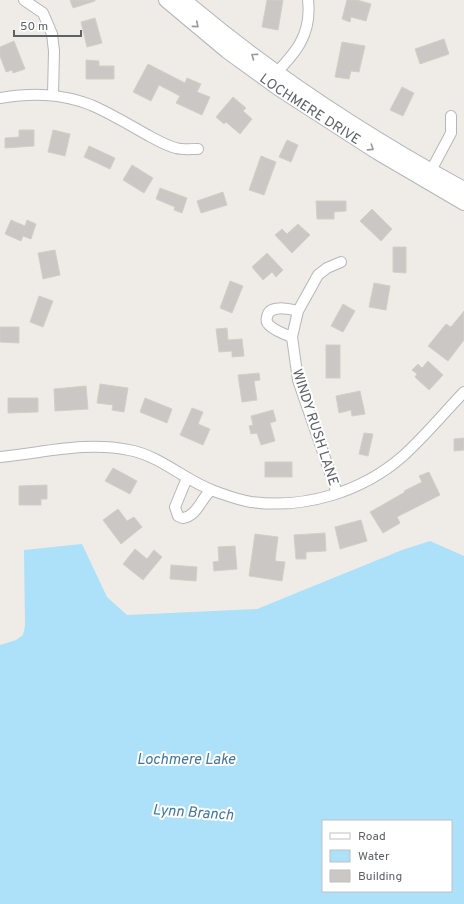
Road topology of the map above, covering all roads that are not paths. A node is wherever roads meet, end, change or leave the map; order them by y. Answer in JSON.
{"nodes":[{"id":1,"x":24,"y":0,"type":"edge"},
{"id":2,"x":166,"y":0,"type":"edge"},
{"id":3,"x":184,"y":0,"type":"edge"},
{"id":4,"x":308,"y":0,"type":"edge"},
{"id":5,"x":273,"y":77,"type":"junction"},
{"id":6,"x":52,"y":95,"type":"junction"},
{"id":7,"x":0,"y":98,"type":"edge"},
{"id":8,"x":450,"y":116,"type":"dead end"},
{"id":9,"x":198,"y":149,"type":"dead end"},
{"id":10,"x":426,"y":175,"type":"junction"},
{"id":11,"x":464,"y":189,"type":"edge"},
{"id":12,"x":464,"y":203,"type":"edge"},
{"id":13,"x":341,"y":262,"type":"dead end"},
{"id":14,"x":298,"y":311,"type":"junction"},
{"id":15,"x":292,"y":337,"type":"junction"},
{"id":16,"x":464,"y":392,"type":"edge"},
{"id":17,"x":0,"y":457,"type":"edge"},
{"id":18,"x":187,"y":478,"type":"junction"},
{"id":19,"x":211,"y":490,"type":"junction"},
{"id":20,"x":337,"y":493,"type":"junction"}],
"edges":[{"from":1,"to":6,"type":"street"},
{"from":2,"to":5,"type":"street","name":"LOCHMERE DRIVE","one_way":true},
{"from":5,"to":3,"type":"street","name":"LOCHMERE DRIVE","one_way":true},
{"from":4,"to":5,"type":"street"},
{"from":5,"to":10,"type":"street","name":"LOCHMERE DRIVE"},
{"from":6,"to":7,"type":"street"},
{"from":6,"to":9,"type":"street"},
{"from":8,"to":10,"type":"street"},
{"from":10,"to":11,"type":"street","name":"LOCHMERE DRIVE"},
{"from":10,"to":12,"type":"street","name":"LOCHMERE DRIVE"},
{"from":13,"to":14,"type":"street","name":"WINDY RUSH LANE"},
{"from":14,"to":15,"type":"street","name":"WINDY RUSH LANE"},
{"from":14,"to":15,"type":"street"},
{"from":15,"to":20,"type":"street","name":"WINDY RUSH LANE"},
{"from":16,"to":20,"type":"street"},
{"from":17,"to":18,"type":"street"},
{"from":18,"to":19,"type":"street"},
{"from":18,"to":19,"type":"street"},
{"from":19,"to":20,"type":"street"}]}
